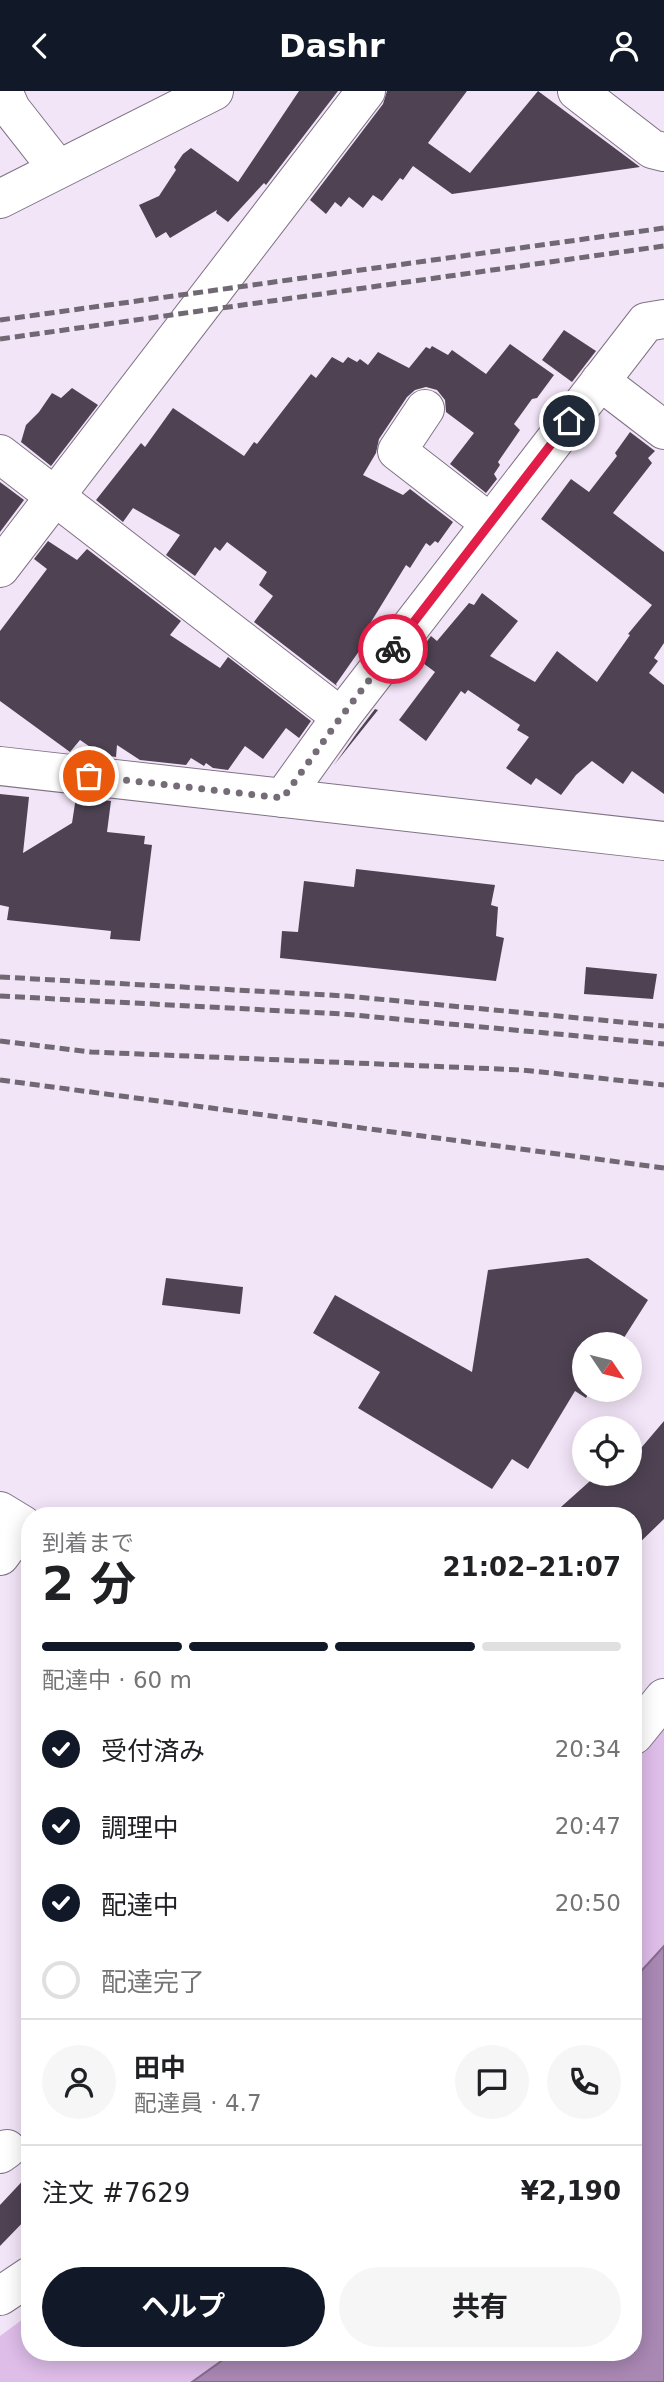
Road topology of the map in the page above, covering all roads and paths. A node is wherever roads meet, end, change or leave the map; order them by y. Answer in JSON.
{"nodes":[{"id":1,"x":3,"y":91,"type":"edge"},
{"id":2,"x":214,"y":91,"type":"edge"},
{"id":3,"x":366,"y":91,"type":"edge"},
{"id":4,"x":577,"y":91,"type":"edge"},
{"id":5,"x":664,"y":152,"type":"edge"},
{"id":6,"x":58,"y":169,"type":"junction"},
{"id":7,"x":0,"y":199,"type":"edge"},
{"id":8,"x":664,"y":319,"type":"edge"},
{"id":9,"x":600,"y":381,"type":"junction"},
{"id":10,"x":425,"y":409,"type":"dead end"},
{"id":11,"x":664,"y":431,"type":"edge"},
{"id":12,"x":0,"y":454,"type":"edge"},
{"id":13,"x":54,"y":497,"type":"junction"},
{"id":14,"x":490,"y":523,"type":"junction"},
{"id":15,"x":0,"y":568,"type":"edge"},
{"id":16,"x":341,"y":717,"type":"junction"},
{"id":17,"x":0,"y":766,"type":"edge"},
{"id":18,"x":283,"y":798,"type":"junction"},
{"id":19,"x":664,"y":841,"type":"edge"},
{"id":20,"x":0,"y":1511,"type":"edge"},
{"id":21,"x":21,"y":1524,"type":"edge"},
{"id":22,"x":21,"y":1528,"type":"edge"},
{"id":23,"x":0,"y":1556,"type":"edge"},
{"id":24,"x":664,"y":1698,"type":"edge"},
{"id":25,"x":642,"y":1725,"type":"edge"},
{"id":26,"x":21,"y":2282,"type":"edge"},
{"id":27,"x":0,"y":2297,"type":"edge"}],
"edges":[{"from":1,"to":6,"type":"street"},
{"from":2,"to":6,"type":"street"},
{"from":3,"to":13,"type":"street"},
{"from":4,"to":5,"type":"street"},
{"from":6,"to":7,"type":"street"},
{"from":8,"to":9,"type":"street"},
{"from":9,"to":11,"type":"street"},
{"from":9,"to":14,"type":"street"},
{"from":10,"to":14,"type":"street"},
{"from":12,"to":13,"type":"street"},
{"from":13,"to":15,"type":"street"},
{"from":13,"to":16,"type":"street"},
{"from":14,"to":16,"type":"street"},
{"from":16,"to":18,"type":"street"},
{"from":17,"to":18,"type":"street"},
{"from":18,"to":19,"type":"street"},
{"from":20,"to":21,"type":"street"},
{"from":22,"to":23,"type":"street"},
{"from":24,"to":25,"type":"street"},
{"from":26,"to":27,"type":"street"}]}
